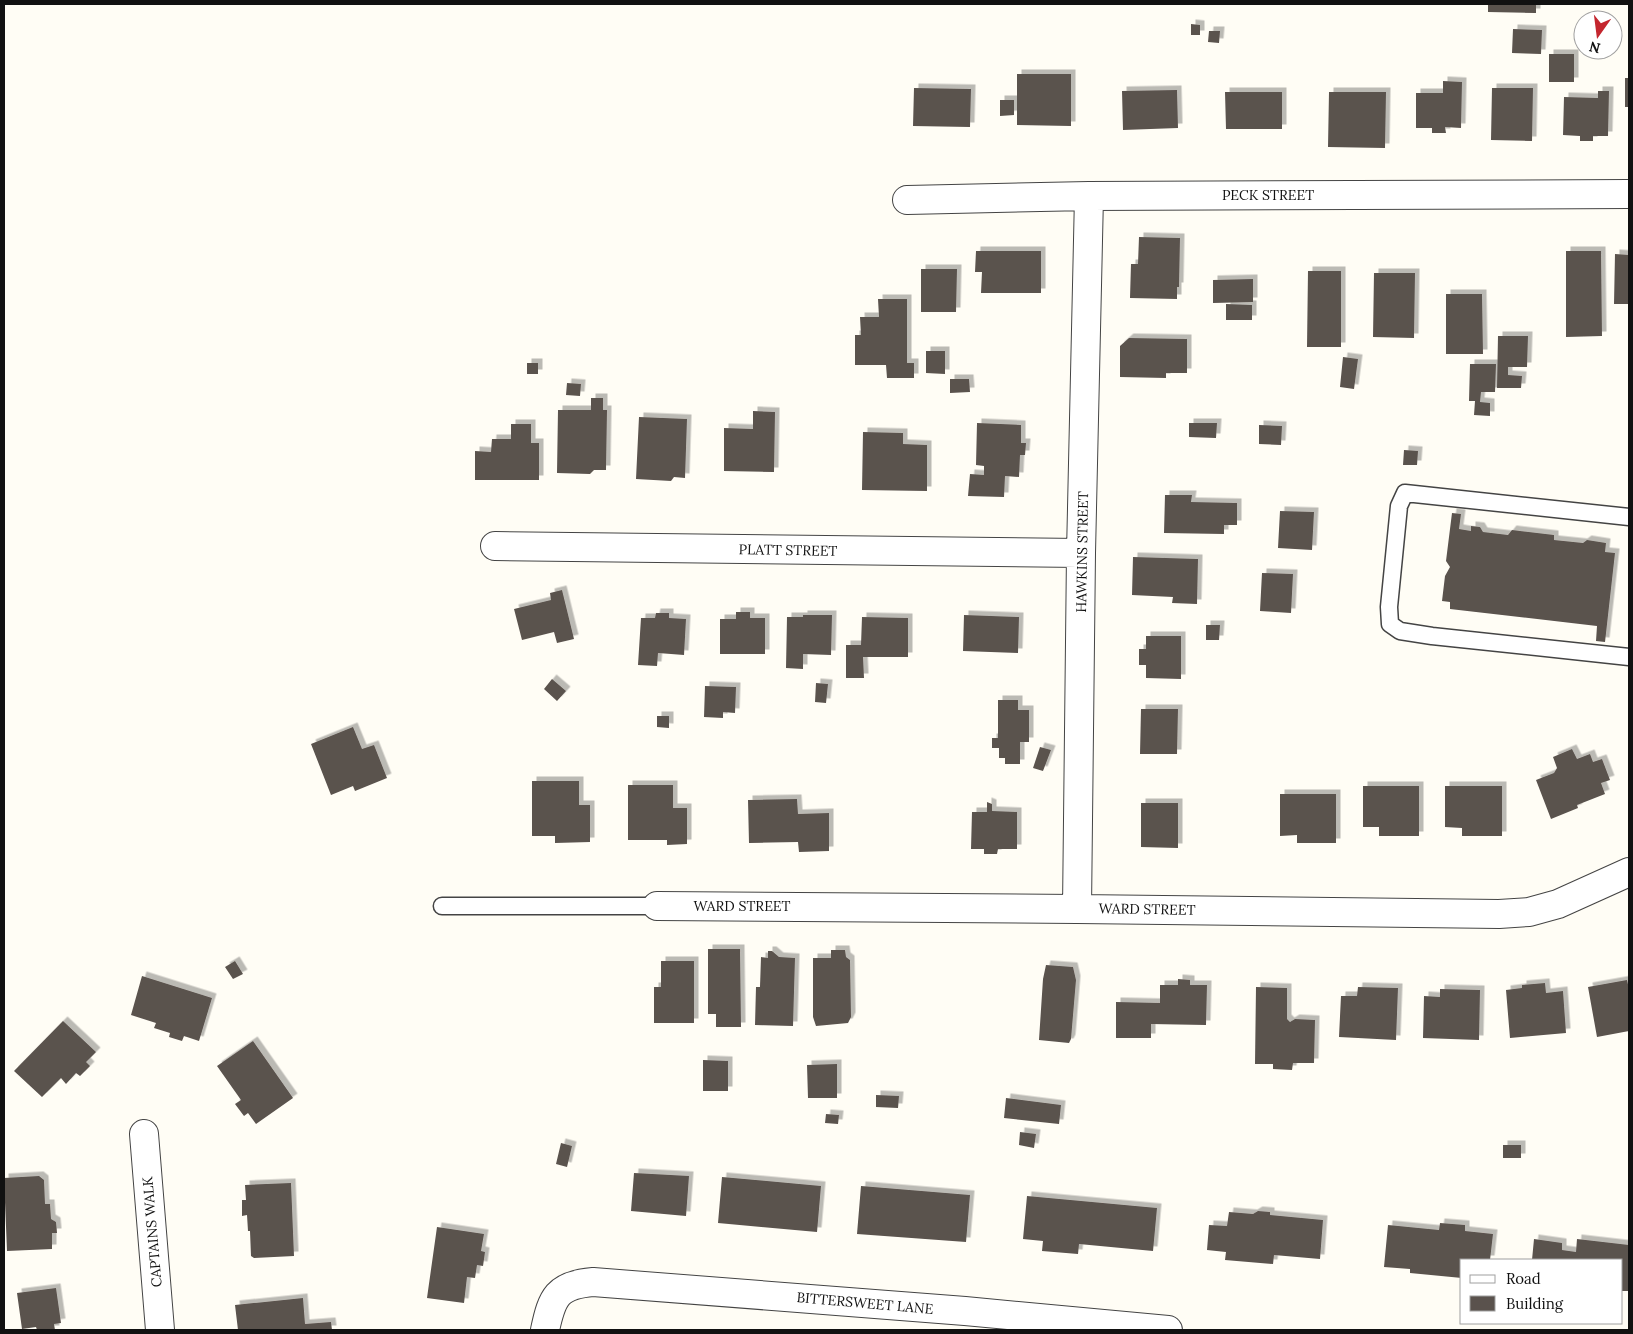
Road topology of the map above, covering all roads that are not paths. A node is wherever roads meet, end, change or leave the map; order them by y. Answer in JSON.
{"nodes":[{"id":1,"x":1629,"y":194,"type":"edge"},
{"id":2,"x":1089,"y":196,"type":"junction"},
{"id":3,"x":907,"y":200,"type":"dead end"},
{"id":4,"x":1629,"y":517,"type":"edge"},
{"id":5,"x":495,"y":546,"type":"dead end"},
{"id":6,"x":1081,"y":553,"type":"junction"},
{"id":7,"x":1629,"y":657,"type":"edge"},
{"id":8,"x":1629,"y":872,"type":"edge"},
{"id":9,"x":442,"y":906,"type":"dead end"},
{"id":10,"x":657,"y":906,"type":"joint"},
{"id":11,"x":1077,"y":908,"type":"junction"},
{"id":12,"x":144,"y":1134,"type":"dead end"},
{"id":13,"x":964,"y":1321,"type":"edge"},
{"id":14,"x":160,"y":1330,"type":"edge"},
{"id":15,"x":545,"y":1330,"type":"edge"},
{"id":16,"x":1168,"y":1330,"type":"edge"}],
"edges":[{"from":1,"to":2,"type":"street","name":"PECK STREET"},
{"from":2,"to":3,"type":"street","name":"PECK STREET"},
{"from":2,"to":6,"type":"street","name":"HAWKINS STREET"},
{"from":4,"to":7,"type":"lane"},
{"from":5,"to":6,"type":"street","name":"PLATT STREET"},
{"from":6,"to":11,"type":"street","name":"HAWKINS STREET"},
{"from":8,"to":11,"type":"street","name":"WARD STREET"},
{"from":9,"to":10,"type":"lane"},
{"from":10,"to":11,"type":"street","name":"WARD STREET"},
{"from":12,"to":14,"type":"street","name":"CAPTAINS WALK"},
{"from":13,"to":15,"type":"street","name":"BITTERSWEET LANE"},
{"from":13,"to":16,"type":"street","name":"BITTERSWEET LANE"}]}
